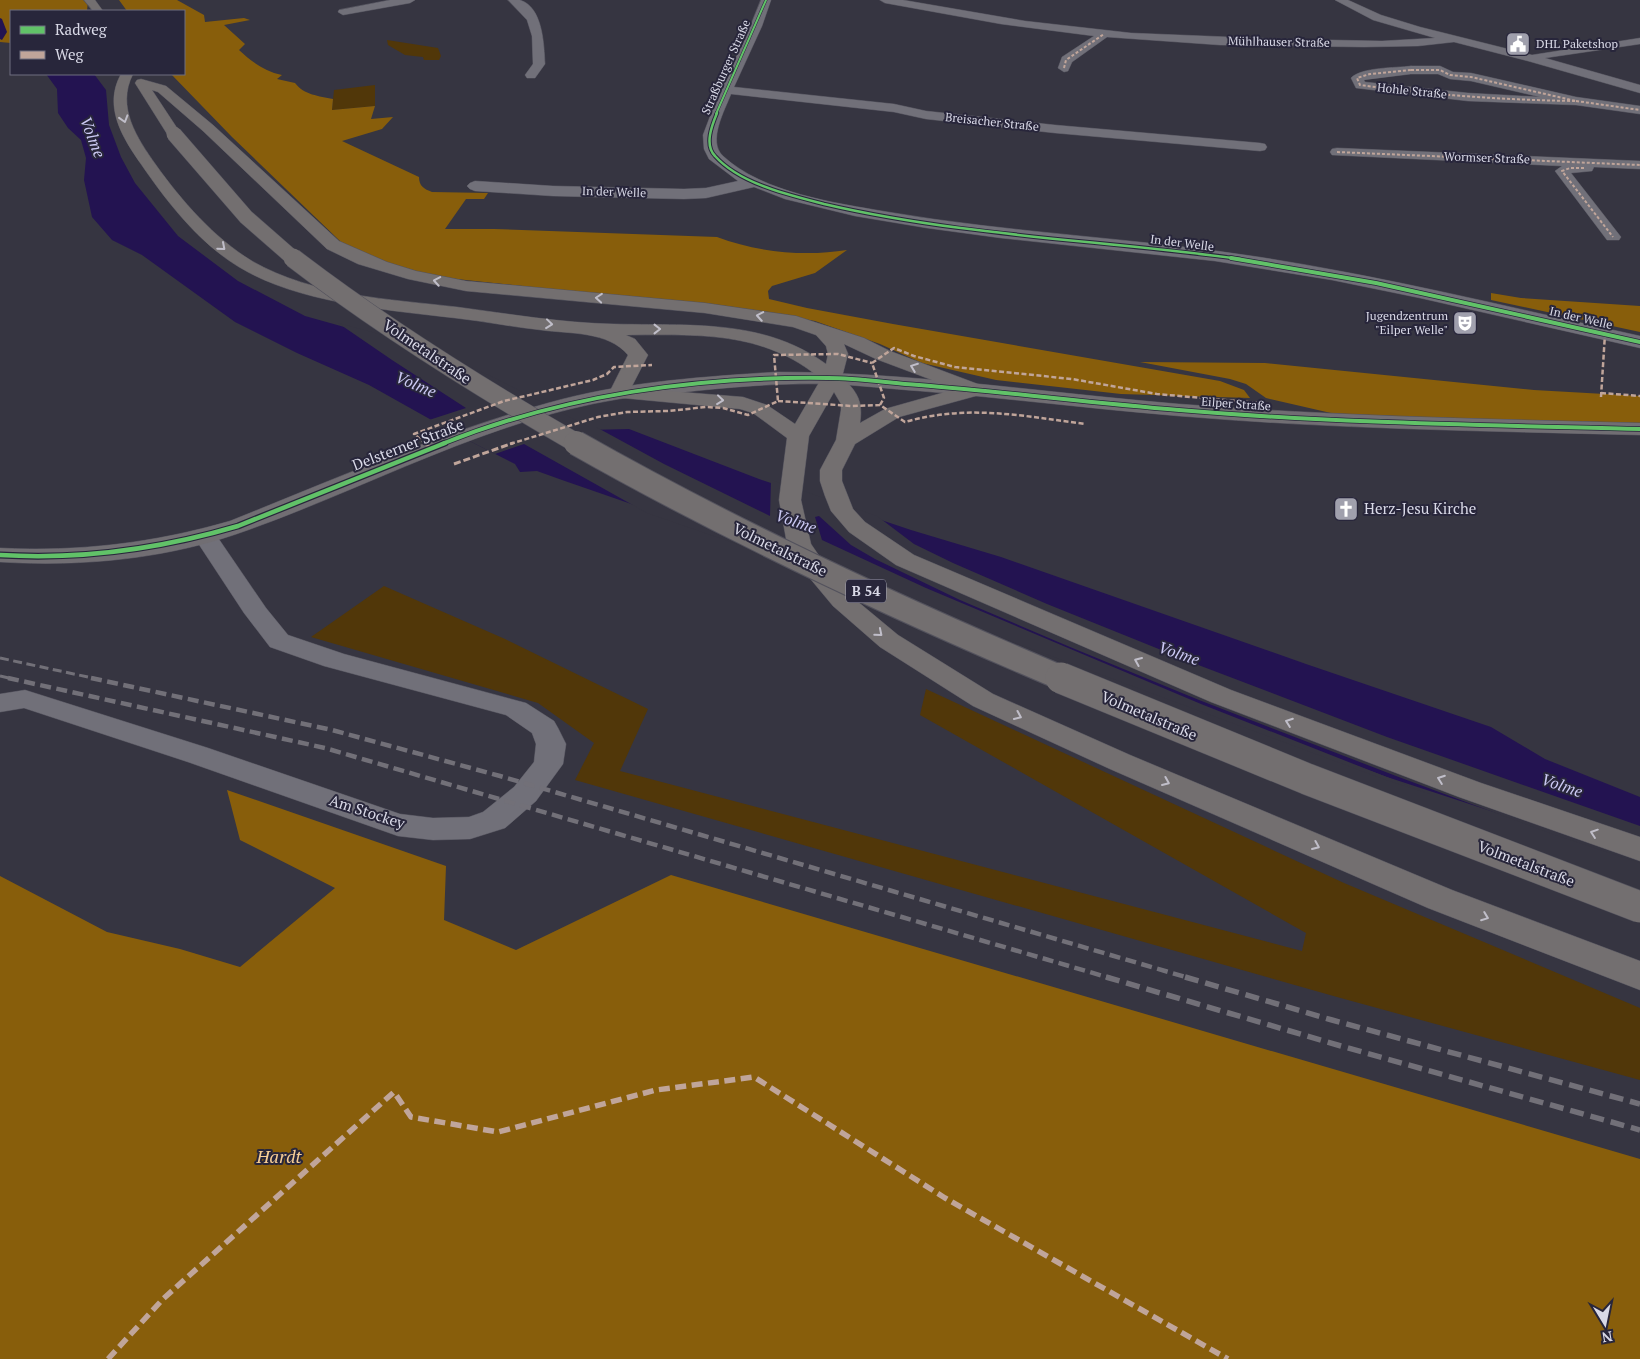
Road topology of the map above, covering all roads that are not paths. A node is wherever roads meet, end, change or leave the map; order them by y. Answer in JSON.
{"nodes":[{"id":1,"x":89,"y":0,"type":"edge"},
{"id":2,"x":410,"y":0,"type":"edge"},
{"id":3,"x":513,"y":0,"type":"edge"},
{"id":4,"x":766,"y":0,"type":"edge"},
{"id":5,"x":885,"y":0,"type":"edge"},
{"id":6,"x":1340,"y":0,"type":"edge"},
{"id":7,"x":97,"y":10,"type":"edge"},
{"id":8,"x":344,"y":12,"type":"dead end"},
{"id":9,"x":1104,"y":34,"type":"junction"},
{"id":10,"x":1454,"y":39,"type":"junction"},
{"id":11,"x":1640,"y":41,"type":"edge"},
{"id":12,"x":1528,"y":57,"type":"junction"},
{"id":13,"x":1064,"y":68,"type":"dead end"},
{"id":14,"x":532,"y":75,"type":"dead end"},
{"id":15,"x":135,"y":77,"type":"edge"},
{"id":16,"x":1640,"y":89,"type":"edge"},
{"id":17,"x":726,"y":90,"type":"junction"},
{"id":18,"x":1576,"y":101,"type":"junction"},
{"id":19,"x":1640,"y":110,"type":"edge"},
{"id":20,"x":1260,"y":147,"type":"dead end"},
{"id":21,"x":1337,"y":152,"type":"dead end"},
{"id":22,"x":1638,"y":165,"type":"edge"},
{"id":23,"x":725,"y":167,"type":"joint"},
{"id":24,"x":752,"y":183,"type":"junction"},
{"id":25,"x":475,"y":186,"type":"dead end"},
{"id":26,"x":1613,"y":237,"type":"dead end"},
{"id":27,"x":591,"y":329,"type":"junction"},
{"id":28,"x":823,"y":331,"type":"junction"},
{"id":29,"x":1640,"y":342,"type":"edge"},
{"id":30,"x":832,"y":378,"type":"junction"},
{"id":31,"x":976,"y":390,"type":"junction"},
{"id":32,"x":619,"y":394,"type":"junction"},
{"id":33,"x":1640,"y":429,"type":"edge"},
{"id":34,"x":798,"y":436,"type":"junction"},
{"id":35,"x":847,"y":440,"type":"junction"},
{"id":36,"x":206,"y":537,"type":"junction"},
{"id":37,"x":0,"y":555,"type":"edge"},
{"id":38,"x":0,"y":702,"type":"edge"},
{"id":39,"x":1640,"y":849,"type":"edge"},
{"id":40,"x":1640,"y":907,"type":"edge"},
{"id":41,"x":1640,"y":976,"type":"edge"}],
"edges":[{"from":1,"to":7,"type":"main road"},
{"from":2,"to":8,"type":"street"},
{"from":3,"to":14,"type":"street"},
{"from":4,"to":17,"type":"street","name":"Straßburger Straße"},
{"from":5,"to":9,"type":"street","name":"Mühlhauser Straße"},
{"from":6,"to":10,"type":"street"},
{"from":9,"to":10,"type":"street","name":"Mühlhauser Straße"},
{"from":9,"to":13,"type":"street"},
{"from":10,"to":12,"type":"street"},
{"from":11,"to":12,"type":"street"},
{"from":12,"to":16,"type":"street"},
{"from":15,"to":27,"type":"main road","one_way":true,"bridge":true},
{"from":28,"to":15,"type":"main road","one_way":true},
{"from":15,"to":40,"type":"main road","name":"Volmetalstraße","number":"B 54","bridge":true},
{"from":17,"to":20,"type":"street","name":"Breisacher Straße"},
{"from":17,"to":23,"type":"street","name":"Straßburger Straße"},
{"from":18,"to":18,"type":"street","name":"Hohle Straße"},
{"from":18,"to":19,"type":"street","name":"Hohle Straße"},
{"from":21,"to":22,"type":"street","name":"Wormser Straße"},
{"from":22,"to":26,"type":"street","name":"Wormser Straße"},
{"from":23,"to":24,"type":"street","name":"In der Welle"},
{"from":24,"to":25,"type":"street","name":"In der Welle"},
{"from":24,"to":29,"type":"street","name":"In der Welle"},
{"from":27,"to":30,"type":"main road","one_way":true},
{"from":27,"to":32,"type":"main road"},
{"from":28,"to":30,"type":"main road"},
{"from":31,"to":28,"type":"main road","one_way":true},
{"from":30,"to":31,"type":"street","name":"Eilper Straße"},
{"from":30,"to":32,"type":"street","name":"Delsterner Straße"},
{"from":30,"to":34,"type":"main road"},
{"from":30,"to":35,"type":"main road"},
{"from":31,"to":33,"type":"street","name":"Eilper Straße"},
{"from":31,"to":35,"type":"main road"},
{"from":32,"to":34,"type":"main road","one_way":true},
{"from":32,"to":36,"type":"street","name":"Delsterner Straße"},
{"from":34,"to":41,"type":"main road","one_way":true,"bridge":true},
{"from":39,"to":35,"type":"main road","one_way":true},
{"from":36,"to":37,"type":"street","name":"Delsterner Straße"},
{"from":36,"to":38,"type":"street","name":"Am Stockey"}]}
